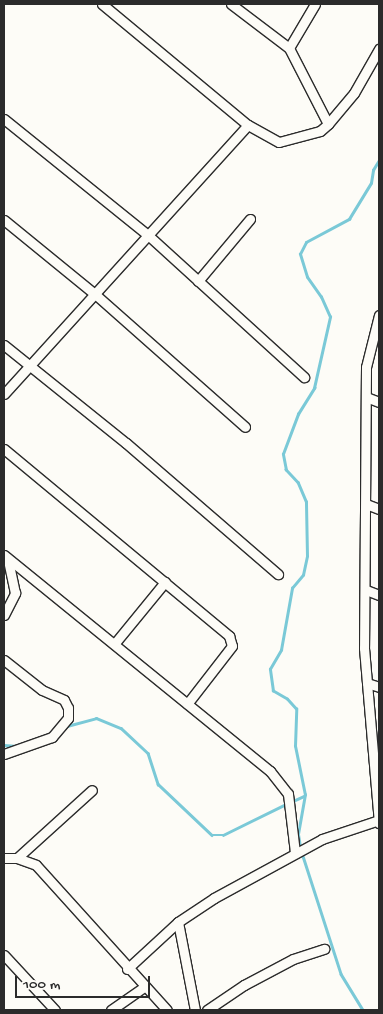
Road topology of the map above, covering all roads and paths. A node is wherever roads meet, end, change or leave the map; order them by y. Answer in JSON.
{"nodes":[{"id":1,"x":102,"y":4,"type":"edge"},
{"id":2,"x":231,"y":4,"type":"edge"},
{"id":3,"x":315,"y":4,"type":"edge"},
{"id":4,"x":289,"y":48,"type":"junction"},
{"id":5,"x":379,"y":49,"type":"edge"},
{"id":6,"x":4,"y":118,"type":"edge"},
{"id":7,"x":328,"y":124,"type":"junction"},
{"id":8,"x":248,"y":125,"type":"junction"},
{"id":9,"x":250,"y":219,"type":"dead end"},
{"id":10,"x":4,"y":220,"type":"edge"},
{"id":11,"x":149,"y":236,"type":"junction"},
{"id":12,"x":198,"y":281,"type":"junction"},
{"id":13,"x":96,"y":295,"type":"junction"},
{"id":14,"x":379,"y":315,"type":"edge"},
{"id":15,"x":4,"y":345,"type":"edge"},
{"id":16,"x":31,"y":368,"type":"junction"},
{"id":17,"x":304,"y":377,"type":"dead end"},
{"id":18,"x":4,"y":394,"type":"edge"},
{"id":19,"x":366,"y":397,"type":"junction"},
{"id":20,"x":379,"y":402,"type":"edge"},
{"id":21,"x":245,"y":426,"type":"dead end"},
{"id":22,"x":4,"y":449,"type":"edge"},
{"id":23,"x":366,"y":504,"type":"junction"},
{"id":24,"x":379,"y":509,"type":"edge"},
{"id":25,"x":6,"y":557,"type":"edge"},
{"id":26,"x":278,"y":574,"type":"dead end"},
{"id":27,"x":165,"y":582,"type":"junction"},
{"id":28,"x":366,"y":590,"type":"junction"},
{"id":29,"x":379,"y":595,"type":"edge"},
{"id":30,"x":4,"y":615,"type":"edge"},
{"id":31,"x":114,"y":643,"type":"junction"},
{"id":32,"x":4,"y":660,"type":"edge"},
{"id":33,"x":367,"y":683,"type":"junction"},
{"id":34,"x":379,"y":687,"type":"edge"},
{"id":35,"x":187,"y":704,"type":"junction"},
{"id":36,"x":4,"y":754,"type":"edge"},
{"id":37,"x":92,"y":790,"type":"dead end"},
{"id":38,"x":379,"y":822,"type":"edge"},
{"id":39,"x":294,"y":853,"type":"junction"},
{"id":40,"x":4,"y":858,"type":"edge"},
{"id":41,"x":17,"y":858,"type":"junction"},
{"id":42,"x":178,"y":922,"type":"junction"},
{"id":43,"x":324,"y":949,"type":"dead end"},
{"id":44,"x":4,"y":955,"type":"edge"},
{"id":45,"x":127,"y":969,"type":"junction"},
{"id":46,"x":144,"y":987,"type":"junction"},
{"id":47,"x":55,"y":1010,"type":"edge"},
{"id":48,"x":111,"y":1010,"type":"edge"},
{"id":49,"x":167,"y":1010,"type":"edge"},
{"id":50,"x":195,"y":1010,"type":"edge"},
{"id":51,"x":207,"y":1010,"type":"edge"}],
"edges":[{"from":1,"to":8,"type":"street"},
{"from":2,"to":4,"type":"street"},
{"from":3,"to":4,"type":"street"},
{"from":4,"to":7,"type":"street"},
{"from":5,"to":7,"type":"street"},
{"from":6,"to":11,"type":"street"},
{"from":7,"to":8,"type":"street"},
{"from":8,"to":11,"type":"street"},
{"from":9,"to":12,"type":"street"},
{"from":10,"to":13,"type":"street"},
{"from":11,"to":12,"type":"street"},
{"from":11,"to":13,"type":"street"},
{"from":12,"to":17,"type":"street"},
{"from":13,"to":16,"type":"street"},
{"from":13,"to":21,"type":"street"},
{"from":14,"to":19,"type":"street"},
{"from":15,"to":16,"type":"street"},
{"from":16,"to":18,"type":"street"},
{"from":16,"to":26,"type":"street"},
{"from":19,"to":20,"type":"street"},
{"from":19,"to":23,"type":"street"},
{"from":22,"to":27,"type":"street"},
{"from":23,"to":24,"type":"street"},
{"from":23,"to":28,"type":"street"},
{"from":25,"to":30,"type":"street"},
{"from":25,"to":31,"type":"street"},
{"from":27,"to":31,"type":"street"},
{"from":27,"to":35,"type":"street"},
{"from":28,"to":29,"type":"street"},
{"from":28,"to":33,"type":"street"},
{"from":31,"to":35,"type":"street"},
{"from":32,"to":36,"type":"street"},
{"from":33,"to":34,"type":"street"},
{"from":33,"to":38,"type":"street"},
{"from":35,"to":39,"type":"street"},
{"from":37,"to":41,"type":"street"},
{"from":38,"to":39,"type":"street"},
{"from":39,"to":42,"type":"street"},
{"from":40,"to":41,"type":"street"},
{"from":41,"to":45,"type":"street"},
{"from":42,"to":45,"type":"street"},
{"from":42,"to":50,"type":"street"},
{"from":43,"to":51,"type":"street"},
{"from":44,"to":47,"type":"street"},
{"from":45,"to":46,"type":"street"},
{"from":46,"to":48,"type":"street"},
{"from":46,"to":49,"type":"street"}]}
